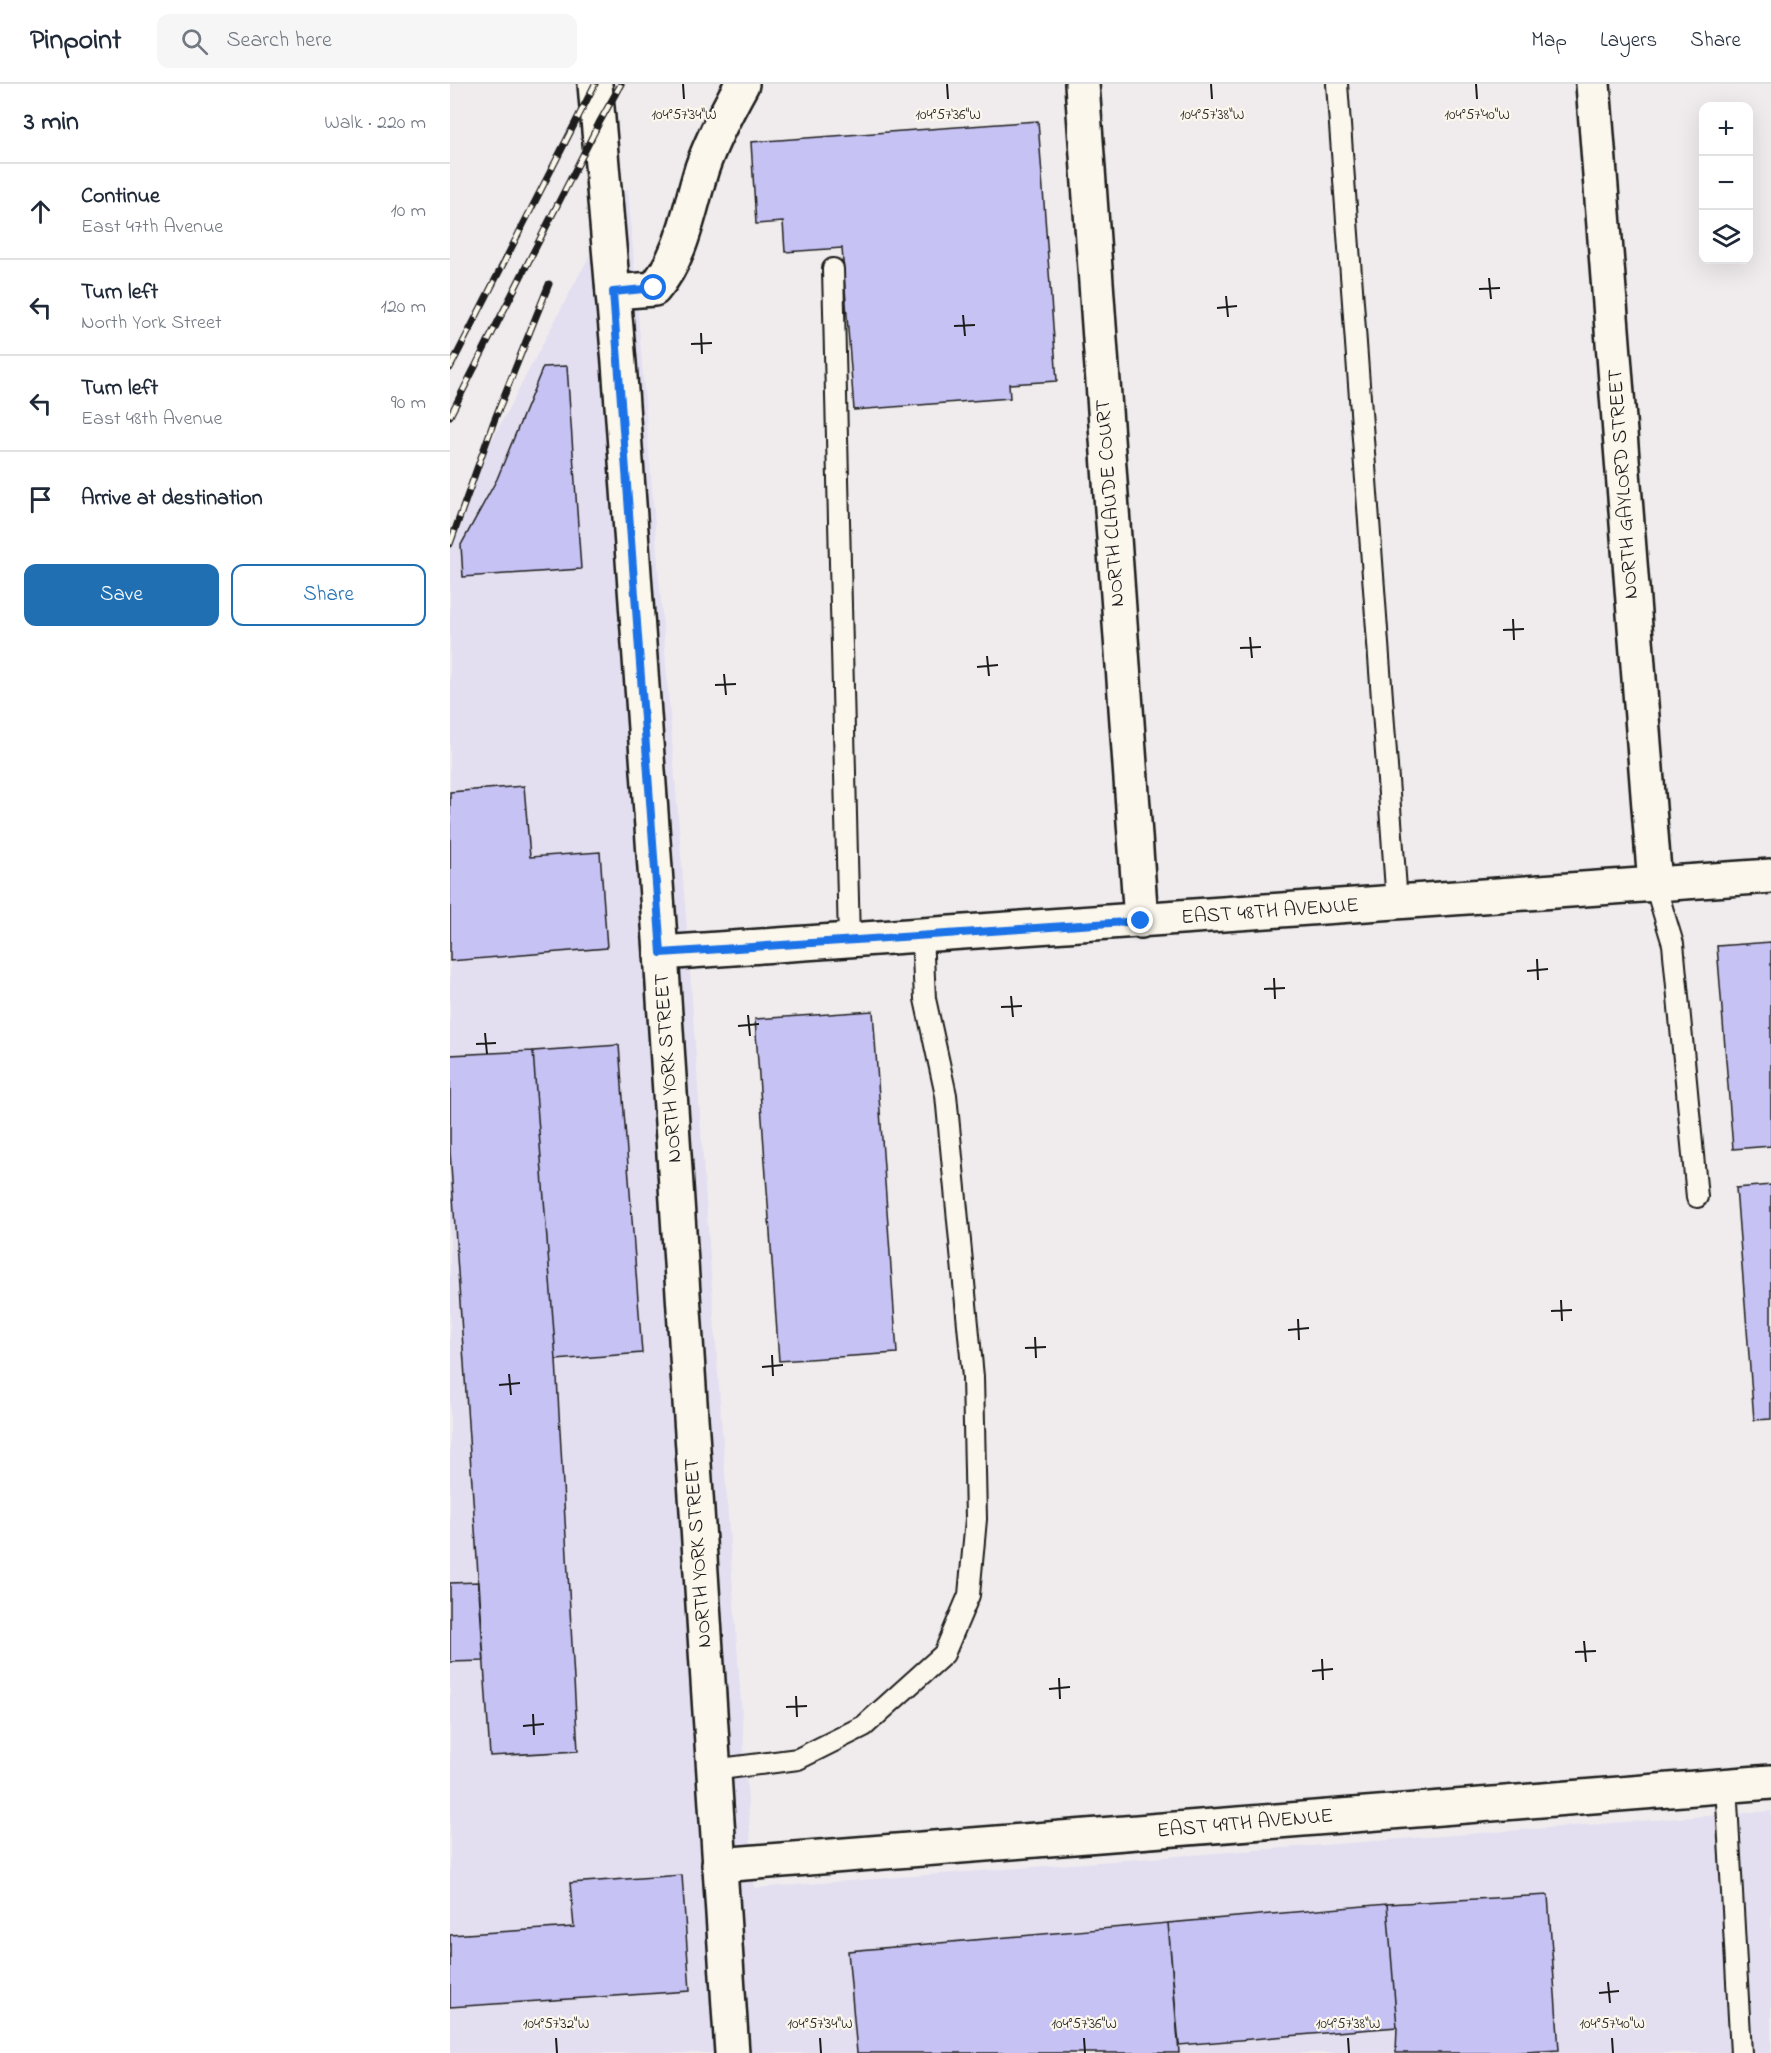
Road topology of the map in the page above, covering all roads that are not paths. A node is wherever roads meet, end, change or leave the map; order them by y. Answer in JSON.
{"nodes":[{"id":1,"x":595,"y":84,"type":"edge"},
{"id":2,"x":741,"y":84,"type":"edge"},
{"id":3,"x":1082,"y":84,"type":"edge"},
{"id":4,"x":1336,"y":84,"type":"edge"},
{"id":5,"x":1593,"y":84,"type":"edge"},
{"id":6,"x":833,"y":269,"type":"dead end"},
{"id":7,"x":613,"y":292,"type":"junction"},
{"id":8,"x":1771,"y":876,"type":"edge"},
{"id":9,"x":1655,"y":885,"type":"junction"},
{"id":10,"x":1397,"y":903,"type":"junction"},
{"id":11,"x":1141,"y":921,"type":"junction"},
{"id":12,"x":922,"y":935,"type":"junction"},
{"id":13,"x":849,"y":940,"type":"junction"},
{"id":14,"x":661,"y":953,"type":"junction"},
{"id":15,"x":1697,"y":1197,"type":"dead end"},
{"id":16,"x":713,"y":1770,"type":"junction"},
{"id":17,"x":1771,"y":1782,"type":"edge"},
{"id":18,"x":1726,"y":1785,"type":"junction"},
{"id":19,"x":719,"y":1865,"type":"junction"},
{"id":20,"x":732,"y":2053,"type":"edge"},
{"id":21,"x":1741,"y":2053,"type":"edge"}],
"edges":[{"from":1,"to":7,"type":"street","name":"NORTH YORK STREET"},
{"from":2,"to":7,"type":"street"},
{"from":3,"to":11,"type":"street","name":"NORTH CLAUDE COURT"},
{"from":4,"to":10,"type":"lane"},
{"from":5,"to":9,"type":"street","name":"NORTH GAYLORD STREET"},
{"from":6,"to":13,"type":"lane"},
{"from":7,"to":14,"type":"street","name":"NORTH YORK STREET"},
{"from":8,"to":9,"type":"street","name":"EAST 48TH AVENUE"},
{"from":9,"to":10,"type":"street","name":"EAST 48TH AVENUE"},
{"from":9,"to":15,"type":"lane"},
{"from":10,"to":11,"type":"street","name":"EAST 48TH AVENUE"},
{"from":11,"to":12,"type":"street","name":"EAST 48TH AVENUE"},
{"from":12,"to":13,"type":"street","name":"EAST 48TH AVENUE"},
{"from":12,"to":16,"type":"lane"},
{"from":13,"to":14,"type":"street","name":"EAST 48TH AVENUE"},
{"from":14,"to":16,"type":"street","name":"NORTH YORK STREET"},
{"from":16,"to":19,"type":"street","name":"NORTH YORK STREET"},
{"from":17,"to":18,"type":"street","name":"EAST 49TH AVENUE"},
{"from":18,"to":19,"type":"street","name":"EAST 49TH AVENUE"},
{"from":18,"to":21,"type":"lane"},
{"from":19,"to":20,"type":"street","name":"NORTH YORK STREET"}]}
